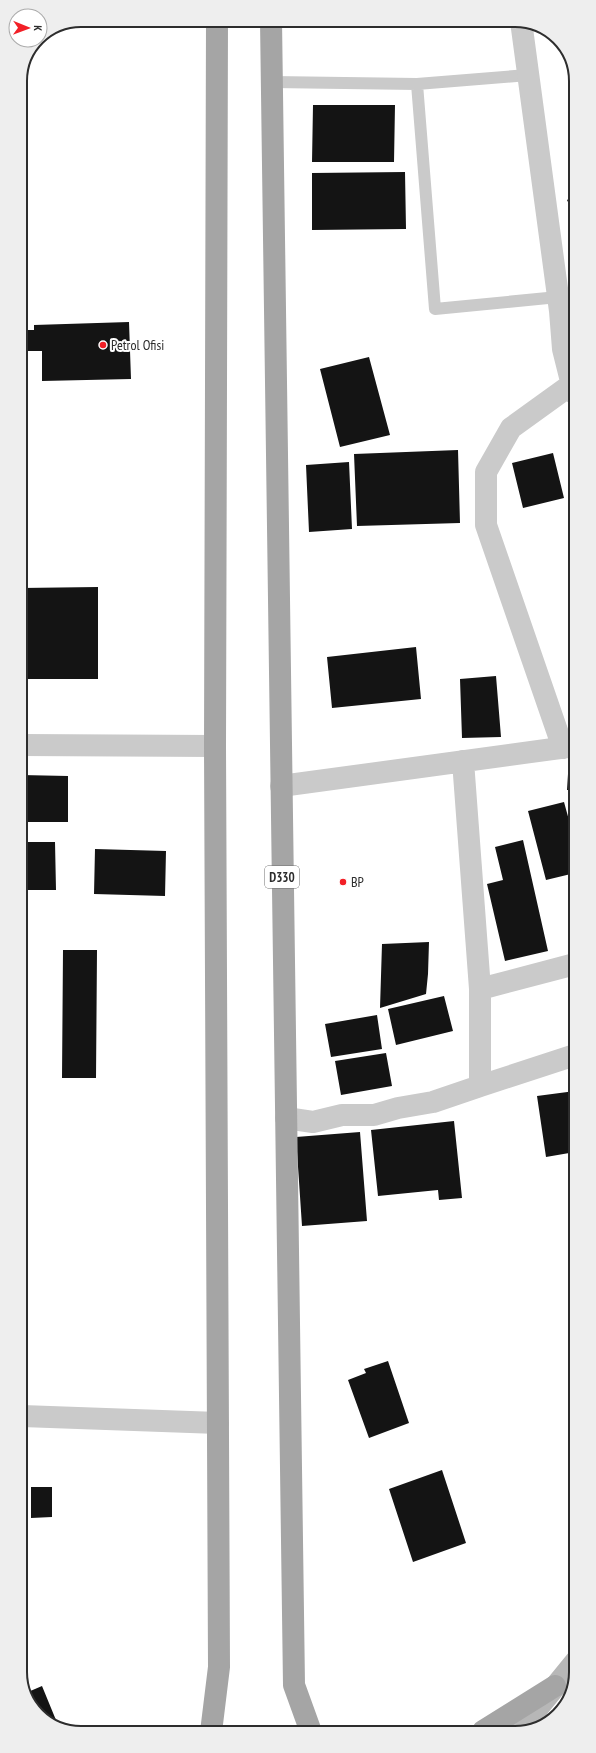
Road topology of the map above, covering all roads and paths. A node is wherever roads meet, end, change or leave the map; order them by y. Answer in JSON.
{"nodes":[{"id":1,"x":217,"y":27,"type":"edge"},
{"id":2,"x":271,"y":27,"type":"edge"},
{"id":3,"x":522,"y":28,"type":"edge"},
{"id":4,"x":528,"y":75,"type":"junction"},
{"id":5,"x":272,"y":82,"type":"junction"},
{"id":6,"x":417,"y":84,"type":"junction"},
{"id":7,"x":564,"y":305,"type":"edge"},
{"id":8,"x":569,"y":373,"type":"edge"},
{"id":9,"x":569,"y":391,"type":"edge"},
{"id":10,"x":27,"y":745,"type":"edge"},
{"id":11,"x":215,"y":746,"type":"junction"},
{"id":12,"x":569,"y":747,"type":"edge"},
{"id":13,"x":463,"y":761,"type":"junction"},
{"id":14,"x":281,"y":786,"type":"junction"},
{"id":15,"x":569,"y":966,"type":"edge"},
{"id":16,"x":480,"y":989,"type":"junction"},
{"id":17,"x":569,"y":1057,"type":"edge"},
{"id":18,"x":480,"y":1086,"type":"junction"},
{"id":19,"x":286,"y":1118,"type":"junction"},
{"id":20,"x":27,"y":1416,"type":"edge"},
{"id":21,"x":218,"y":1423,"type":"junction"},
{"id":22,"x":569,"y":1669,"type":"edge"},
{"id":23,"x":294,"y":1685,"type":"junction"},
{"id":24,"x":555,"y":1686,"type":"junction"},
{"id":25,"x":212,"y":1726,"type":"edge"},
{"id":26,"x":309,"y":1726,"type":"edge"},
{"id":27,"x":320,"y":1726,"type":"edge"},
{"id":28,"x":491,"y":1726,"type":"edge"},
{"id":29,"x":523,"y":1726,"type":"edge"}],
"edges":[{"from":1,"to":11,"type":"main road"},
{"from":2,"to":5,"type":"main road","number":"D330"},
{"from":3,"to":4,"type":"street"},
{"from":4,"to":6,"type":"lane"},
{"from":4,"to":7,"type":"street"},
{"from":5,"to":6,"type":"lane"},
{"from":5,"to":14,"type":"main road","number":"D330"},
{"from":6,"to":7,"type":"lane"},
{"from":7,"to":8,"type":"street"},
{"from":9,"to":12,"type":"street"},
{"from":10,"to":11,"type":"street"},
{"from":11,"to":21,"type":"main road"},
{"from":12,"to":13,"type":"street"},
{"from":13,"to":14,"type":"street"},
{"from":13,"to":16,"type":"street"},
{"from":14,"to":19,"type":"main road","number":"D330"},
{"from":15,"to":16,"type":"street"},
{"from":16,"to":18,"type":"street"},
{"from":17,"to":18,"type":"street"},
{"from":18,"to":19,"type":"street"},
{"from":19,"to":23,"type":"main road","number":"D330"},
{"from":20,"to":21,"type":"street"},
{"from":21,"to":25,"type":"main road"},
{"from":22,"to":24,"type":"main road"},
{"from":23,"to":26,"type":"main road","number":"D330"},
{"from":23,"to":27,"type":"main road"},
{"from":24,"to":28,"type":"main road"},
{"from":24,"to":29,"type":"main road"}]}
